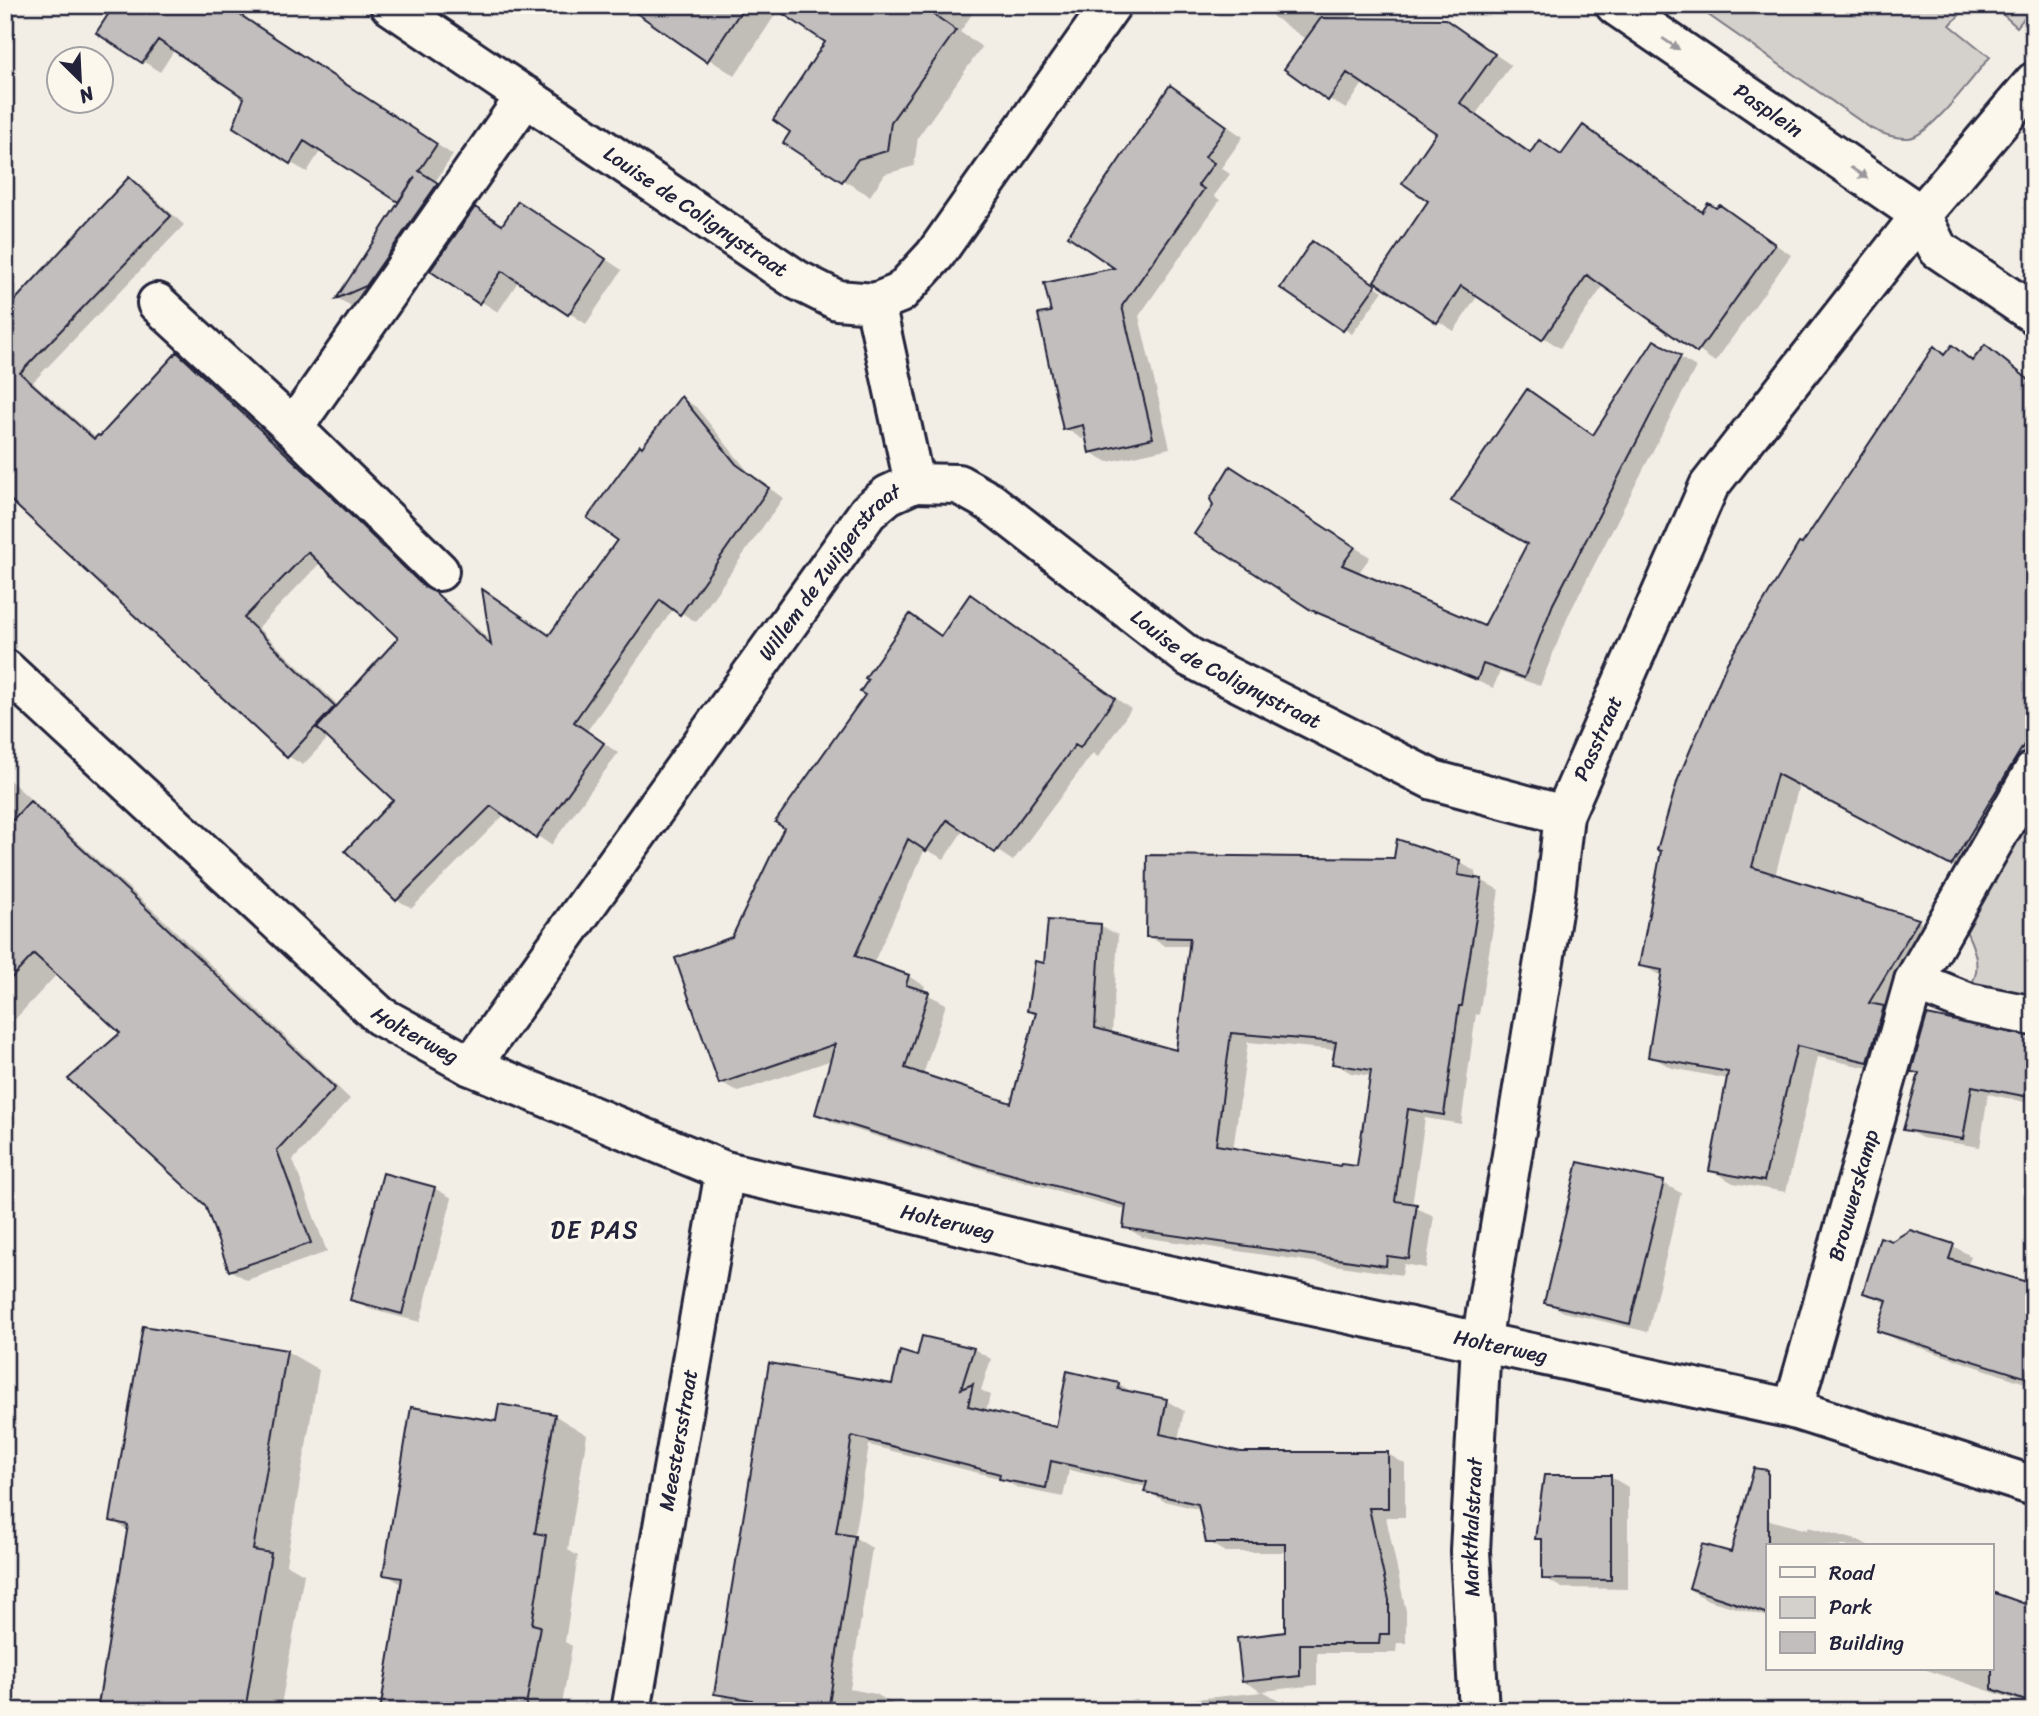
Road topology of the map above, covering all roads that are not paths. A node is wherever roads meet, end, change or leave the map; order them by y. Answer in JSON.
{"nodes":[{"id":1,"x":390,"y":5,"type":"edge"},
{"id":2,"x":1111,"y":5,"type":"edge"},
{"id":3,"x":1615,"y":5,"type":"edge"},
{"id":4,"x":2034,"y":82,"type":"edge"},
{"id":5,"x":526,"y":96,"type":"junction"},
{"id":6,"x":1921,"y":215,"type":"junction"},
{"id":7,"x":157,"y":303,"type":"dead end"},
{"id":8,"x":875,"y":303,"type":"junction"},
{"id":9,"x":2034,"y":314,"type":"edge"},
{"id":10,"x":293,"y":428,"type":"junction"},
{"id":11,"x":914,"y":483,"type":"junction"},
{"id":12,"x":439,"y":571,"type":"dead end"},
{"id":13,"x":5,"y":669,"type":"edge"},
{"id":14,"x":2034,"y":771,"type":"edge"},
{"id":15,"x":1564,"y":814,"type":"junction"},
{"id":16,"x":1914,"y":981,"type":"junction"},
{"id":17,"x":2034,"y":1016,"type":"edge"},
{"id":18,"x":471,"y":1066,"type":"junction"},
{"id":19,"x":725,"y":1171,"type":"junction"},
{"id":20,"x":1481,"y":1343,"type":"junction"},
{"id":21,"x":1793,"y":1409,"type":"junction"},
{"id":22,"x":2034,"y":1486,"type":"edge"},
{"id":23,"x":631,"y":1711,"type":"edge"},
{"id":24,"x":1479,"y":1711,"type":"edge"}],
"edges":[{"from":1,"to":5,"type":"street","name":"Louise de Colignystraat"},
{"from":2,"to":8,"type":"street"},
{"from":3,"to":6,"type":"street","name":"Pasplein","one_way":true},
{"from":4,"to":6,"type":"street","name":"Passtraat"},
{"from":5,"to":8,"type":"street","name":"Louise de Colignystraat"},
{"from":5,"to":10,"type":"street"},
{"from":6,"to":9,"type":"street"},
{"from":6,"to":15,"type":"street","name":"Passtraat"},
{"from":7,"to":10,"type":"street"},
{"from":8,"to":11,"type":"street","name":"Willem de Zwijgerstraat"},
{"from":10,"to":12,"type":"street"},
{"from":11,"to":15,"type":"street","name":"Louise de Colignystraat"},
{"from":11,"to":18,"type":"street","name":"Willem de Zwijgerstraat"},
{"from":13,"to":18,"type":"street","name":"Holterweg"},
{"from":14,"to":16,"type":"street","name":"Brouwerskamp"},
{"from":15,"to":20,"type":"street","name":"Passtraat"},
{"from":16,"to":17,"type":"street"},
{"from":16,"to":21,"type":"street","name":"Brouwerskamp"},
{"from":18,"to":19,"type":"street","name":"Holterweg"},
{"from":19,"to":20,"type":"street","name":"Holterweg"},
{"from":19,"to":23,"type":"street","name":"Meestersstraat"},
{"from":20,"to":21,"type":"street","name":"Holterweg"},
{"from":20,"to":24,"type":"street","name":"Markthalstraat"},
{"from":21,"to":22,"type":"street","name":"Holterweg"}]}
